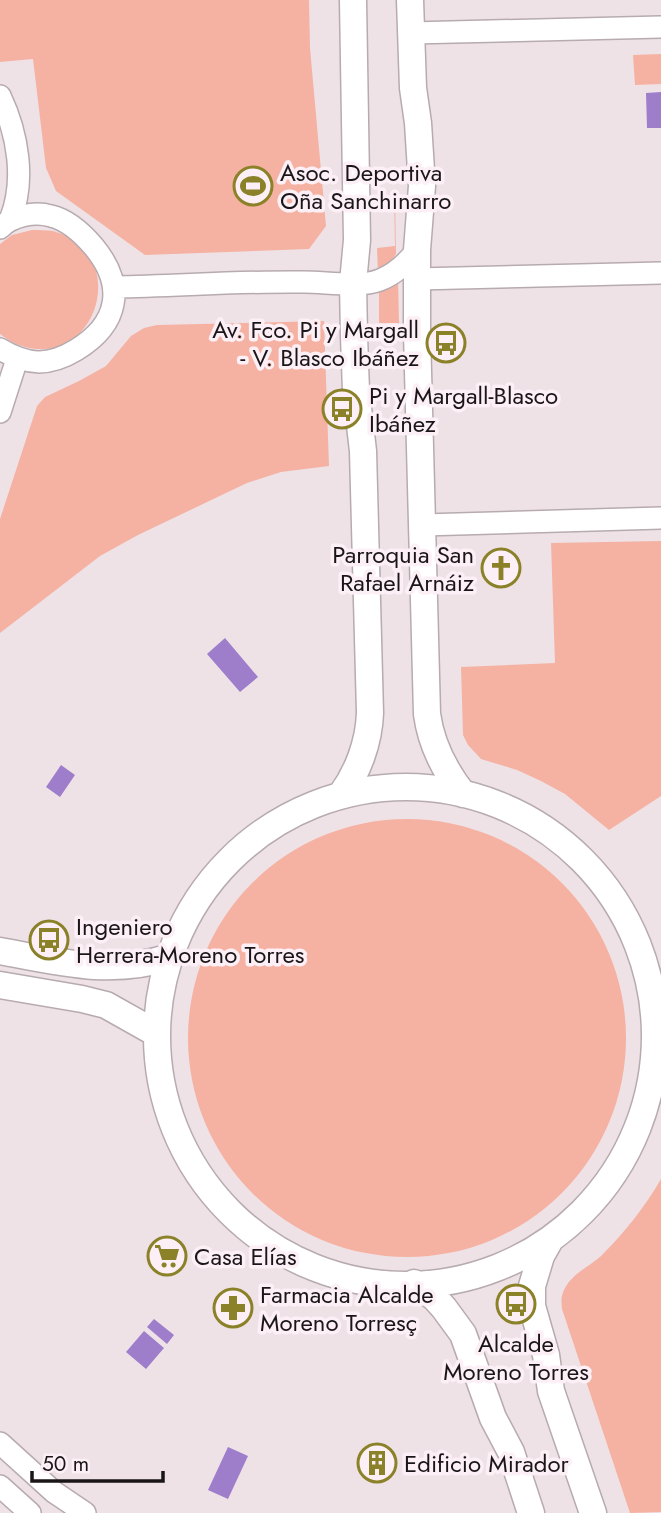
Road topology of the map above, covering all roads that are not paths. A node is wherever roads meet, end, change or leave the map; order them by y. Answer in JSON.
{"nodes":[{"id":1,"x":353,"y":0,"type":"edge"},
{"id":2,"x":410,"y":0,"type":"edge"},
{"id":3,"x":661,"y":27,"type":"edge"},
{"id":4,"x":411,"y":33,"type":"junction"},
{"id":5,"x":0,"y":96,"type":"edge"},
{"id":6,"x":5,"y":224,"type":"edge"},
{"id":7,"x":417,"y":250,"type":"junction"},
{"id":8,"x":661,"y":272,"type":"edge"},
{"id":9,"x":417,"y":279,"type":"junction"},
{"id":10,"x":353,"y":283,"type":"junction"},
{"id":11,"x":115,"y":287,"type":"junction"},
{"id":12,"x":8,"y":354,"type":"edge"},
{"id":13,"x":0,"y":412,"type":"edge"},
{"id":14,"x":661,"y":518,"type":"edge"},
{"id":15,"x":423,"y":525,"type":"junction"},
{"id":16,"x":463,"y":794,"type":"junction"},
{"id":17,"x":341,"y":795,"type":"junction"},
{"id":18,"x":0,"y":951,"type":"edge"},
{"id":19,"x":170,"y":957,"type":"junction"},
{"id":20,"x":0,"y":985,"type":"edge"},
{"id":21,"x":656,"y":988,"type":"edge"},
{"id":22,"x":154,"y":1032,"type":"junction"},
{"id":23,"x":655,"y":1084,"type":"edge"},
{"id":24,"x":550,"y":1240,"type":"junction"},
{"id":25,"x":414,"y":1283,"type":"junction"},
{"id":26,"x":0,"y":1443,"type":"edge"},
{"id":27,"x":0,"y":1486,"type":"edge"},
{"id":28,"x":30,"y":1513,"type":"edge"},
{"id":29,"x":85,"y":1513,"type":"edge"},
{"id":30,"x":531,"y":1513,"type":"edge"},
{"id":31,"x":593,"y":1513,"type":"edge"}],
"edges":[{"from":1,"to":10,"type":"street"},
{"from":2,"to":4,"type":"street"},
{"from":3,"to":4,"type":"street"},
{"from":4,"to":7,"type":"street"},
{"from":5,"to":6,"type":"street"},
{"from":6,"to":11,"type":"street"},
{"from":7,"to":9,"type":"street"},
{"from":7,"to":10,"type":"street"},
{"from":8,"to":9,"type":"street"},
{"from":9,"to":15,"type":"street"},
{"from":10,"to":11,"type":"street"},
{"from":10,"to":17,"type":"street"},
{"from":11,"to":12,"type":"street"},
{"from":12,"to":13,"type":"street"},
{"from":14,"to":15,"type":"street"},
{"from":15,"to":16,"type":"street"},
{"from":16,"to":17,"type":"street"},
{"from":16,"to":21,"type":"street"},
{"from":17,"to":19,"type":"street"},
{"from":18,"to":19,"type":"street"},
{"from":19,"to":22,"type":"street"},
{"from":20,"to":22,"type":"street"},
{"from":21,"to":23,"type":"street"},
{"from":22,"to":25,"type":"street"},
{"from":23,"to":24,"type":"street"},
{"from":24,"to":25,"type":"street"},
{"from":24,"to":31,"type":"street"},
{"from":25,"to":30,"type":"street"},
{"from":26,"to":29,"type":"street"},
{"from":27,"to":28,"type":"street"}]}
